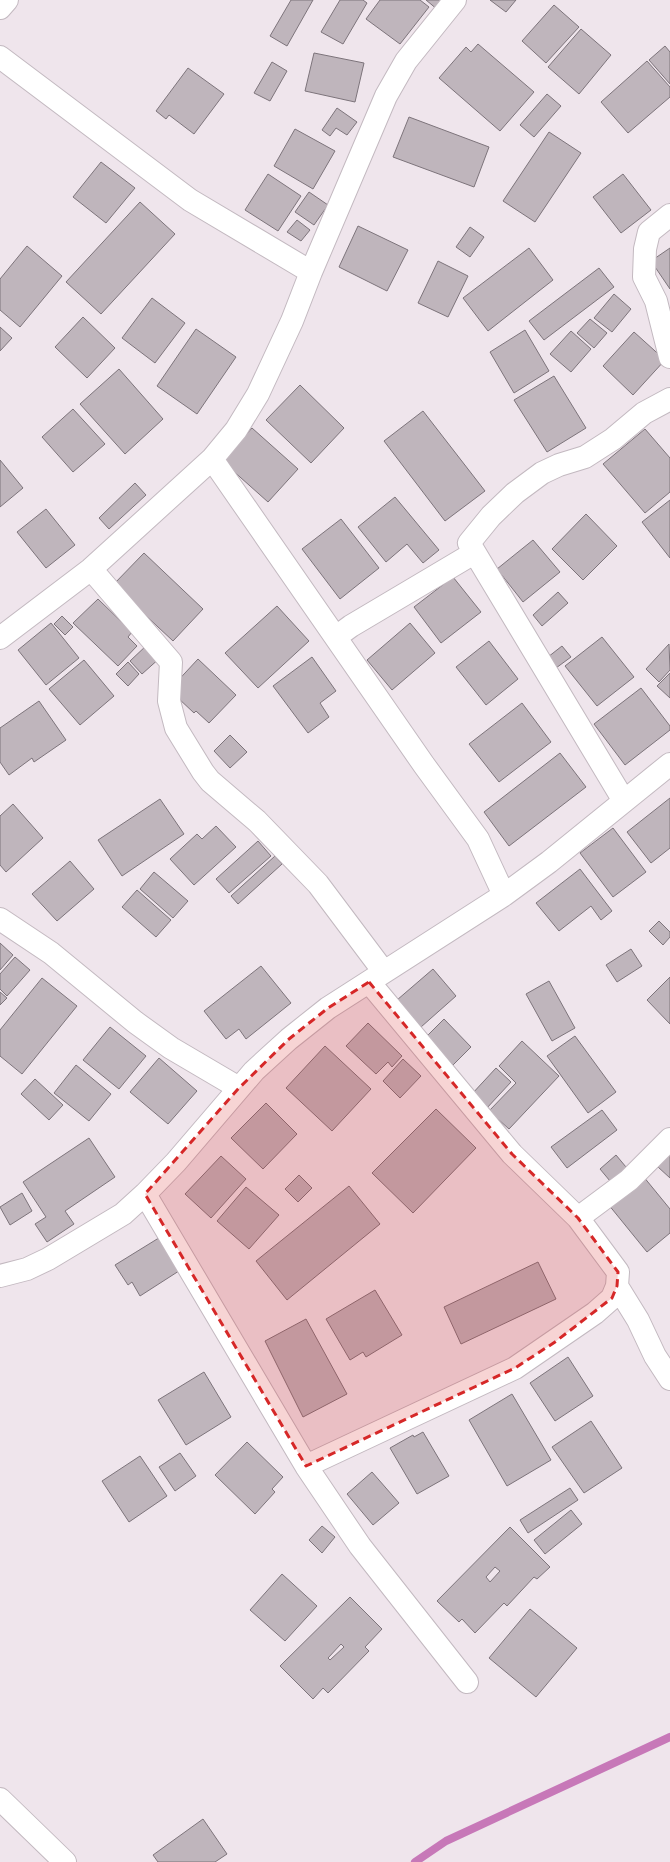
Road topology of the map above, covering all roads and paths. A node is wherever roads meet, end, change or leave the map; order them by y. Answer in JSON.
{"nodes":[{"id":1,"x":7,"y":0,"type":"edge"},
{"id":2,"x":455,"y":0,"type":"edge"},
{"id":3,"x":0,"y":8,"type":"edge"},
{"id":4,"x":0,"y":56,"type":"edge"},
{"id":5,"x":670,"y":215,"type":"edge"},
{"id":6,"x":310,"y":272,"type":"junction"},
{"id":7,"x":670,"y":357,"type":"edge"},
{"id":8,"x":670,"y":399,"type":"edge"},
{"id":9,"x":212,"y":459,"type":"junction"},
{"id":10,"x":474,"y":553,"type":"junction"},
{"id":11,"x":91,"y":569,"type":"junction"},
{"id":12,"x":0,"y":638,"type":"edge"},
{"id":13,"x":336,"y":638,"type":"junction"},
{"id":14,"x":670,"y":764,"type":"edge"},
{"id":15,"x":624,"y":801,"type":"junction"},
{"id":16,"x":504,"y":895,"type":"junction"},
{"id":17,"x":0,"y":919,"type":"edge"},
{"id":18,"x":377,"y":977,"type":"junction"},
{"id":19,"x":239,"y":1088,"type":"junction"},
{"id":20,"x":670,"y":1139,"type":"edge"},
{"id":21,"x":146,"y":1194,"type":"junction"},
{"id":22,"x":578,"y":1218,"type":"junction"},
{"id":23,"x":0,"y":1276,"type":"edge"},
{"id":24,"x":617,"y":1286,"type":"junction"},
{"id":25,"x":670,"y":1379,"type":"edge"},
{"id":26,"x":306,"y":1466,"type":"junction"},
{"id":27,"x":467,"y":1682,"type":"dead end"},
{"id":28,"x":0,"y":1799,"type":"edge"},
{"id":29,"x":65,"y":1862,"type":"edge"}],
"edges":[{"from":1,"to":3,"type":"street"},
{"from":2,"to":6,"type":"street"},
{"from":4,"to":6,"type":"street"},
{"from":5,"to":7,"type":"street"},
{"from":6,"to":9,"type":"street"},
{"from":8,"to":10,"type":"street"},
{"from":9,"to":11,"type":"street"},
{"from":9,"to":13,"type":"street"},
{"from":10,"to":13,"type":"street"},
{"from":10,"to":15,"type":"street"},
{"from":11,"to":12,"type":"street"},
{"from":11,"to":18,"type":"street"},
{"from":13,"to":16,"type":"street"},
{"from":14,"to":15,"type":"street"},
{"from":15,"to":16,"type":"street"},
{"from":16,"to":18,"type":"street"},
{"from":17,"to":19,"type":"street"},
{"from":18,"to":19,"type":"street"},
{"from":18,"to":22,"type":"street"},
{"from":19,"to":21,"type":"street"},
{"from":20,"to":22,"type":"street"},
{"from":21,"to":23,"type":"street"},
{"from":21,"to":26,"type":"street"},
{"from":22,"to":24,"type":"street"},
{"from":24,"to":25,"type":"street"},
{"from":24,"to":26,"type":"street"},
{"from":26,"to":27,"type":"street"},
{"from":28,"to":29,"type":"street"}]}
